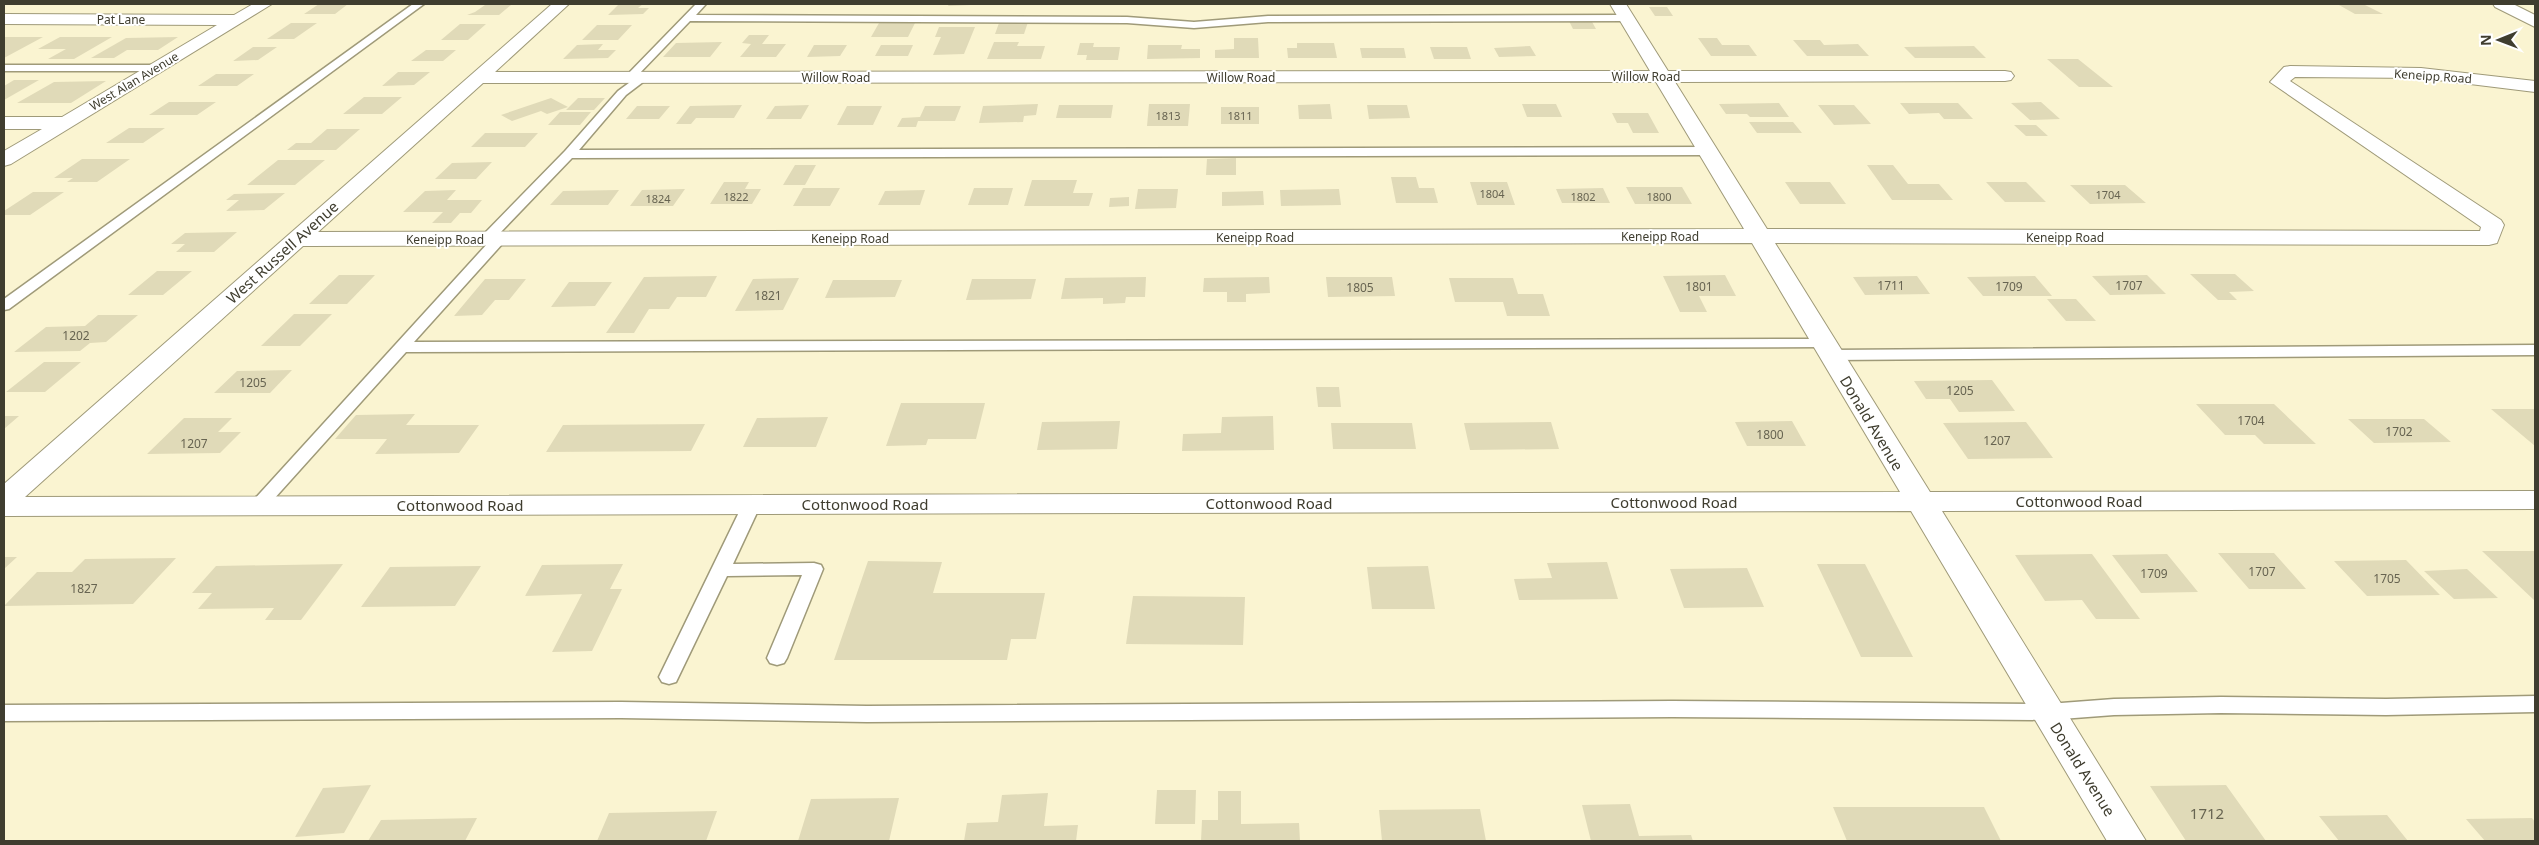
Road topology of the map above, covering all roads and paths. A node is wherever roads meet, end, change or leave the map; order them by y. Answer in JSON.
{"nodes":[{"id":1,"x":264,"y":4,"type":"edge"},
{"id":2,"x":418,"y":4,"type":"edge"},
{"id":3,"x":561,"y":4,"type":"edge"},
{"id":4,"x":700,"y":4,"type":"edge"},
{"id":5,"x":2501,"y":4,"type":"edge"},
{"id":6,"x":1622,"y":11,"type":"edge"},
{"id":7,"x":687,"y":18,"type":"junction"},
{"id":8,"x":4,"y":19,"type":"edge"},
{"id":9,"x":238,"y":20,"type":"junction"},
{"id":10,"x":2535,"y":22,"type":"edge"},
{"id":11,"x":4,"y":68,"type":"edge"},
{"id":12,"x":156,"y":68,"type":"junction"},
{"id":13,"x":1662,"y":76,"type":"junction"},
{"id":14,"x":2005,"y":76,"type":"dead end"},
{"id":15,"x":637,"y":77,"type":"junction"},
{"id":16,"x":477,"y":78,"type":"junction"},
{"id":17,"x":2535,"y":86,"type":"edge"},
{"id":18,"x":64,"y":122,"type":"junction"},
{"id":19,"x":4,"y":123,"type":"edge"},
{"id":20,"x":1707,"y":151,"type":"junction"},
{"id":21,"x":568,"y":154,"type":"junction"},
{"id":22,"x":4,"y":160,"type":"edge"},
{"id":23,"x":1759,"y":236,"type":"junction"},
{"id":24,"x":297,"y":239,"type":"junction"},
{"id":25,"x":493,"y":239,"type":"junction"},
{"id":26,"x":4,"y":306,"type":"edge"},
{"id":27,"x":402,"y":346,"type":"junction"},
{"id":28,"x":1827,"y":349,"type":"junction"},
{"id":29,"x":2535,"y":350,"type":"edge"},
{"id":30,"x":4,"y":500,"type":"edge"},
{"id":31,"x":2535,"y":500,"type":"edge"},
{"id":32,"x":1920,"y":501,"type":"junction"},
{"id":33,"x":752,"y":504,"type":"junction"},
{"id":34,"x":258,"y":506,"type":"junction"},
{"id":35,"x":4,"y":507,"type":"edge"},
{"id":36,"x":721,"y":570,"type":"junction"},
{"id":37,"x":777,"y":658,"type":"dead end"},
{"id":38,"x":669,"y":677,"type":"dead end"},
{"id":39,"x":2535,"y":704,"type":"edge"},
{"id":40,"x":2048,"y":712,"type":"junction"},
{"id":41,"x":4,"y":713,"type":"edge"},
{"id":42,"x":2127,"y":841,"type":"edge"}],
"edges":[{"from":1,"to":9,"type":"street","name":"West Alan Avenue"},
{"from":2,"to":26,"type":"lane"},
{"from":3,"to":16,"type":"street","name":"West Russell Avenue"},
{"from":4,"to":7,"type":"lane"},
{"from":5,"to":10,"type":"street"},
{"from":6,"to":7,"type":"lane"},
{"from":6,"to":13,"type":"street","name":"Donald Avenue"},
{"from":7,"to":15,"type":"lane"},
{"from":8,"to":9,"type":"street","name":"Pat Lane"},
{"from":9,"to":12,"type":"street","name":"West Alan Avenue"},
{"from":11,"to":12,"type":"lane"},
{"from":12,"to":18,"type":"street","name":"West Alan Avenue"},
{"from":13,"to":14,"type":"street","name":"Willow Road"},
{"from":13,"to":15,"type":"street","name":"Willow Road"},
{"from":13,"to":20,"type":"street","name":"Donald Avenue"},
{"from":15,"to":16,"type":"street","name":"Willow Road"},
{"from":15,"to":21,"type":"lane"},
{"from":16,"to":24,"type":"street","name":"West Russell Avenue"},
{"from":17,"to":23,"type":"street","name":"Keneipp Road"},
{"from":18,"to":19,"type":"street"},
{"from":18,"to":22,"type":"street","name":"West Alan Avenue"},
{"from":20,"to":21,"type":"lane"},
{"from":20,"to":23,"type":"street","name":"Donald Avenue"},
{"from":21,"to":25,"type":"lane"},
{"from":23,"to":25,"type":"street","name":"Keneipp Road"},
{"from":23,"to":28,"type":"street","name":"Donald Avenue"},
{"from":24,"to":25,"type":"street","name":"Keneipp Road"},
{"from":24,"to":30,"type":"street","name":"West Russell Avenue"},
{"from":25,"to":27,"type":"lane"},
{"from":27,"to":28,"type":"lane"},
{"from":27,"to":34,"type":"lane"},
{"from":28,"to":29,"type":"lane"},
{"from":28,"to":32,"type":"street","name":"Donald Avenue"},
{"from":31,"to":32,"type":"street","name":"Cottonwood Road"},
{"from":32,"to":33,"type":"street","name":"Cottonwood Road"},
{"from":32,"to":40,"type":"street","name":"Donald Avenue"},
{"from":33,"to":34,"type":"street","name":"Cottonwood Road"},
{"from":33,"to":36,"type":"lane"},
{"from":34,"to":35,"type":"street","name":"Cottonwood Road"},
{"from":36,"to":37,"type":"lane"},
{"from":36,"to":38,"type":"lane"},
{"from":39,"to":40,"type":"lane"},
{"from":40,"to":41,"type":"lane"},
{"from":40,"to":42,"type":"street","name":"Donald Avenue"}]}
